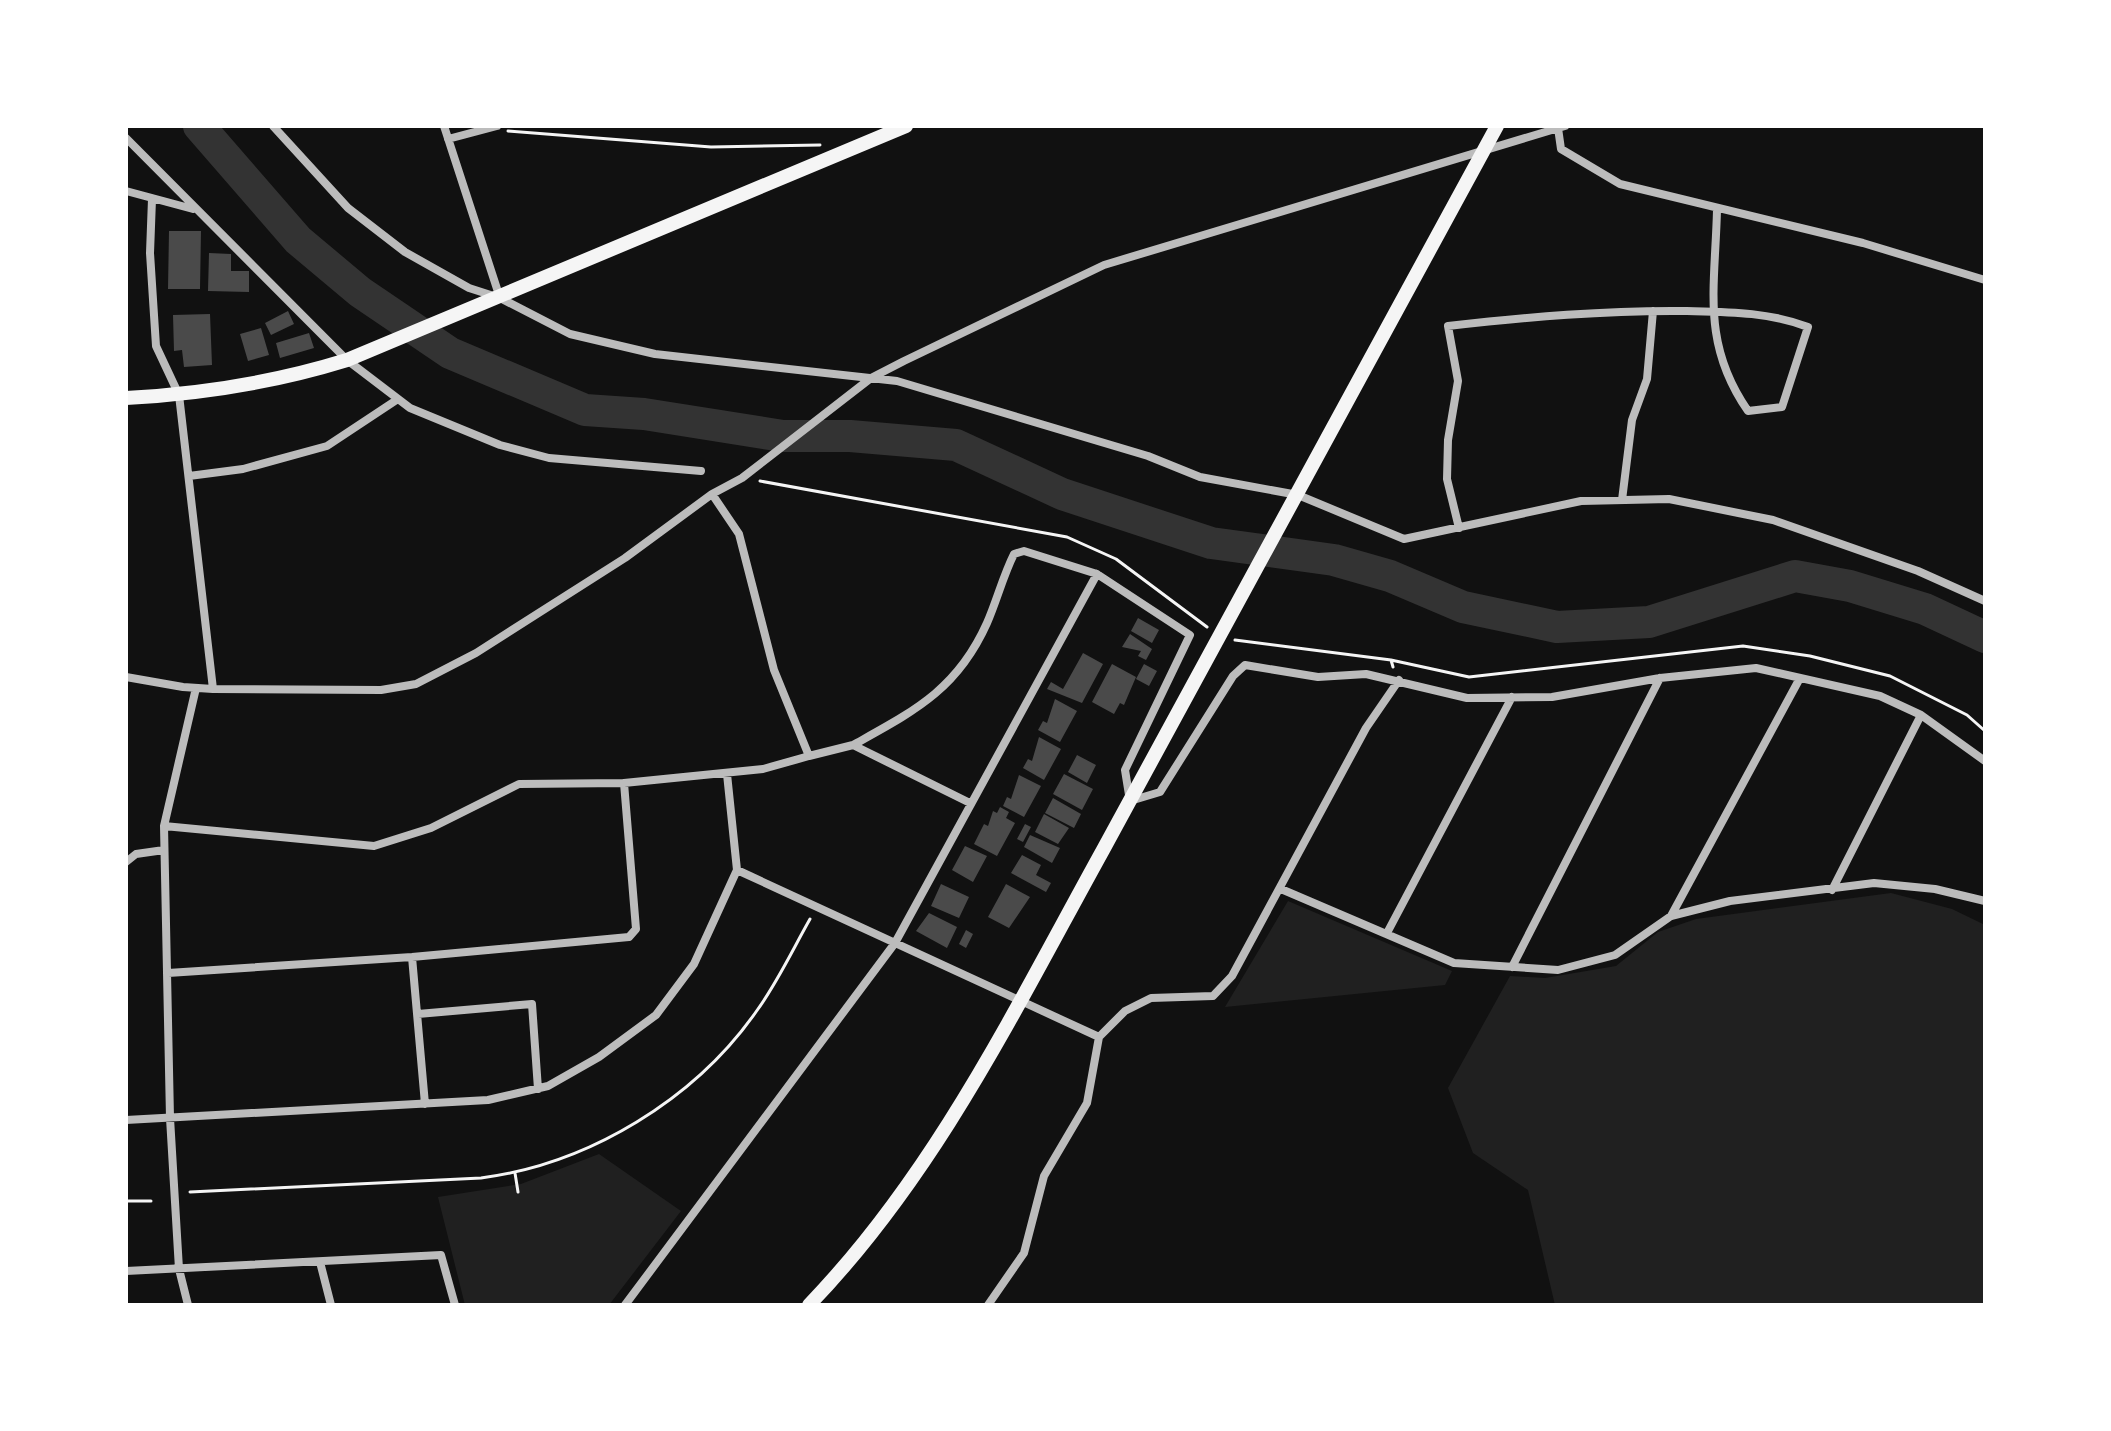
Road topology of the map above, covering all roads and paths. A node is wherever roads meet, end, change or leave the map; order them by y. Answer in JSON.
{"nodes":[{"id":1,"x":273,"y":126,"type":"edge"},
{"id":2,"x":444,"y":126,"type":"edge"},
{"id":3,"x":906,"y":126,"type":"edge"},
{"id":4,"x":1497,"y":126,"type":"edge"},
{"id":5,"x":1562,"y":127,"type":"edge"},
{"id":6,"x":495,"y":128,"type":"edge"},
{"id":7,"x":126,"y":138,"type":"edge"},
{"id":8,"x":448,"y":139,"type":"junction"},
{"id":9,"x":1484,"y":148,"type":"junction"},
{"id":10,"x":844,"y":153,"type":"junction"},
{"id":11,"x":126,"y":191,"type":"edge"},
{"id":12,"x":152,"y":199,"type":"junction"},
{"id":13,"x":194,"y":209,"type":"junction"},
{"id":14,"x":1717,"y":210,"type":"junction"},
{"id":15,"x":1985,"y":280,"type":"edge"},
{"id":16,"x":500,"y":298,"type":"junction"},
{"id":17,"x":1653,"y":311,"type":"junction"},
{"id":18,"x":1714,"y":312,"type":"junction"},
{"id":19,"x":352,"y":358,"type":"junction"},
{"id":20,"x":871,"y":378,"type":"junction"},
{"id":21,"x":179,"y":395,"type":"junction"},
{"id":22,"x":126,"y":398,"type":"edge"},
{"id":23,"x":398,"y":399,"type":"junction"},
{"id":24,"x":701,"y":471,"type":"dead end"},
{"id":25,"x":189,"y":476,"type":"junction"},
{"id":26,"x":742,"y":478,"type":"junction"},
{"id":27,"x":712,"y":494,"type":"junction"},
{"id":28,"x":1295,"y":500,"type":"junction"},
{"id":29,"x":1622,"y":500,"type":"junction"},
{"id":30,"x":1459,"y":528,"type":"junction"},
{"id":31,"x":1067,"y":537,"type":"dead end"},
{"id":32,"x":1097,"y":574,"type":"junction"},
{"id":33,"x":1985,"y":601,"type":"edge"},
{"id":34,"x":126,"y":677,"type":"edge"},
{"id":35,"x":1660,"y":678,"type":"junction"},
{"id":36,"x":1800,"y":678,"type":"junction"},
{"id":37,"x":1399,"y":680,"type":"junction"},
{"id":38,"x":196,"y":688,"type":"junction"},
{"id":39,"x":213,"y":689,"type":"junction"},
{"id":40,"x":1512,"y":697,"type":"junction"},
{"id":41,"x":1921,"y":715,"type":"junction"},
{"id":42,"x":853,"y":745,"type":"junction"},
{"id":43,"x":809,"y":756,"type":"junction"},
{"id":44,"x":1985,"y":761,"type":"edge"},
{"id":45,"x":727,"y":774,"type":"junction"},
{"id":46,"x":624,"y":783,"type":"junction"},
{"id":47,"x":1130,"y":801,"type":"junction"},
{"id":48,"x":970,"y":803,"type":"junction"},
{"id":49,"x":164,"y":826,"type":"junction"},
{"id":50,"x":164,"y":850,"type":"junction"},
{"id":51,"x":126,"y":862,"type":"edge"},
{"id":52,"x":737,"y":870,"type":"junction"},
{"id":53,"x":1281,"y":889,"type":"junction"},
{"id":54,"x":1832,"y":890,"type":"junction"},
{"id":55,"x":1985,"y":901,"type":"edge"},
{"id":56,"x":1671,"y":916,"type":"junction"},
{"id":57,"x":810,"y":919,"type":"dead end"},
{"id":58,"x":1387,"y":933,"type":"junction"},
{"id":59,"x":895,"y":943,"type":"junction"},
{"id":60,"x":412,"y":957,"type":"junction"},
{"id":61,"x":1512,"y":967,"type":"junction"},
{"id":62,"x":168,"y":973,"type":"junction"},
{"id":63,"x":1019,"y":1000,"type":"junction"},
{"id":64,"x":418,"y":1014,"type":"junction"},
{"id":65,"x":1099,"y":1037,"type":"junction"},
{"id":66,"x":538,"y":1089,"type":"junction"},
{"id":67,"x":425,"y":1104,"type":"junction"},
{"id":68,"x":170,"y":1118,"type":"junction"},
{"id":69,"x":126,"y":1120,"type":"edge"},
{"id":70,"x":515,"y":1173,"type":"junction"},
{"id":71,"x":190,"y":1192,"type":"dead end"},
{"id":72,"x":518,"y":1192,"type":"dead end"},
{"id":73,"x":126,"y":1201,"type":"edge"},
{"id":74,"x":151,"y":1201,"type":"dead end"},
{"id":75,"x":320,"y":1262,"type":"junction"},
{"id":76,"x":179,"y":1269,"type":"junction"},
{"id":77,"x":126,"y":1271,"type":"edge"},
{"id":78,"x":188,"y":1305,"type":"edge"},
{"id":79,"x":331,"y":1305,"type":"edge"},
{"id":80,"x":455,"y":1305,"type":"edge"},
{"id":81,"x":625,"y":1305,"type":"edge"},
{"id":82,"x":809,"y":1305,"type":"edge"},
{"id":83,"x":988,"y":1305,"type":"edge"}],
"edges":[{"from":1,"to":16,"type":"street"},
{"from":2,"to":8,"type":"street"},
{"from":3,"to":10,"type":"main road"},
{"from":4,"to":9,"type":"main road"},
{"from":5,"to":9,"type":"street"},
{"from":5,"to":14,"type":"street"},
{"from":6,"to":8,"type":"street"},
{"from":6,"to":10,"type":"path"},
{"from":7,"to":13,"type":"street"},
{"from":8,"to":16,"type":"street"},
{"from":9,"to":20,"type":"street"},
{"from":9,"to":28,"type":"main road"},
{"from":10,"to":16,"type":"main road"},
{"from":11,"to":12,"type":"street"},
{"from":12,"to":13,"type":"street"},
{"from":12,"to":21,"type":"street"},
{"from":13,"to":19,"type":"street"},
{"from":14,"to":15,"type":"street"},
{"from":14,"to":18,"type":"street"},
{"from":16,"to":19,"type":"main road"},
{"from":16,"to":20,"type":"street"},
{"from":17,"to":18,"type":"street"},
{"from":17,"to":29,"type":"street"},
{"from":17,"to":30,"type":"street"},
{"from":18,"to":18,"type":"street"},
{"from":19,"to":21,"type":"main road"},
{"from":19,"to":23,"type":"street"},
{"from":20,"to":26,"type":"street"},
{"from":20,"to":28,"type":"street"},
{"from":21,"to":22,"type":"main road"},
{"from":21,"to":25,"type":"street"},
{"from":23,"to":24,"type":"street"},
{"from":23,"to":25,"type":"street"},
{"from":25,"to":39,"type":"street"},
{"from":26,"to":27,"type":"street"},
{"from":26,"to":31,"type":"path"},
{"from":27,"to":39,"type":"street"},
{"from":27,"to":43,"type":"street"},
{"from":28,"to":30,"type":"street"},
{"from":28,"to":47,"type":"main road"},
{"from":29,"to":30,"type":"street"},
{"from":29,"to":33,"type":"street"},
{"from":32,"to":42,"type":"street"},
{"from":32,"to":47,"type":"street"},
{"from":32,"to":48,"type":"street"},
{"from":34,"to":38,"type":"street"},
{"from":35,"to":36,"type":"street"},
{"from":35,"to":40,"type":"street"},
{"from":35,"to":61,"type":"street"},
{"from":36,"to":41,"type":"street"},
{"from":36,"to":56,"type":"street"},
{"from":37,"to":40,"type":"street"},
{"from":37,"to":47,"type":"street"},
{"from":37,"to":53,"type":"street"},
{"from":38,"to":39,"type":"street"},
{"from":38,"to":49,"type":"street"},
{"from":40,"to":58,"type":"street"},
{"from":41,"to":44,"type":"street"},
{"from":41,"to":54,"type":"street"},
{"from":42,"to":43,"type":"street"},
{"from":42,"to":48,"type":"street"},
{"from":43,"to":45,"type":"street"},
{"from":45,"to":46,"type":"street"},
{"from":45,"to":52,"type":"street"},
{"from":46,"to":49,"type":"street"},
{"from":46,"to":60,"type":"street"},
{"from":47,"to":63,"type":"main road"},
{"from":48,"to":59,"type":"street"},
{"from":49,"to":50,"type":"street"},
{"from":50,"to":51,"type":"street"},
{"from":50,"to":62,"type":"street"},
{"from":52,"to":59,"type":"street"},
{"from":52,"to":66,"type":"street"},
{"from":53,"to":58,"type":"street"},
{"from":53,"to":65,"type":"street"},
{"from":54,"to":55,"type":"street"},
{"from":54,"to":56,"type":"street"},
{"from":56,"to":61,"type":"street"},
{"from":57,"to":70,"type":"path"},
{"from":58,"to":61,"type":"street"},
{"from":59,"to":63,"type":"street"},
{"from":59,"to":81,"type":"street"},
{"from":60,"to":62,"type":"street"},
{"from":60,"to":64,"type":"street"},
{"from":62,"to":68,"type":"street"},
{"from":63,"to":65,"type":"street"},
{"from":63,"to":82,"type":"main road"},
{"from":64,"to":66,"type":"street"},
{"from":64,"to":67,"type":"street"},
{"from":65,"to":83,"type":"street"},
{"from":66,"to":67,"type":"street"},
{"from":67,"to":68,"type":"street"},
{"from":68,"to":69,"type":"street"},
{"from":68,"to":76,"type":"street"},
{"from":70,"to":71,"type":"path"},
{"from":70,"to":72,"type":"path"},
{"from":73,"to":74,"type":"path"},
{"from":75,"to":76,"type":"street"},
{"from":75,"to":79,"type":"street"},
{"from":75,"to":80,"type":"street"},
{"from":76,"to":77,"type":"street"},
{"from":76,"to":78,"type":"street"}]}
